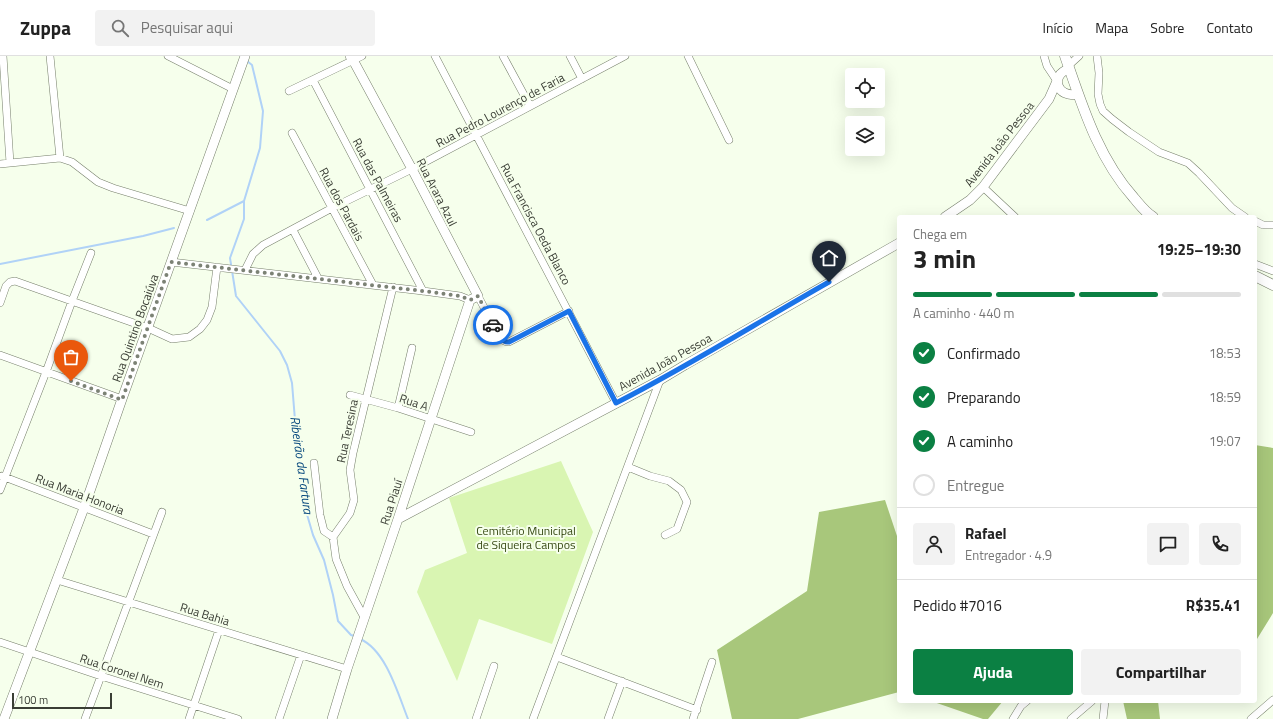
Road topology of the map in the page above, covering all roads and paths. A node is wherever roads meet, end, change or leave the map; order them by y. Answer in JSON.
{"nodes":[{"id":1,"x":3,"y":56,"type":"edge"},
{"id":2,"x":50,"y":56,"type":"edge"},
{"id":3,"x":168,"y":56,"type":"edge"},
{"id":4,"x":245,"y":56,"type":"edge"},
{"id":5,"x":435,"y":56,"type":"edge"},
{"id":6,"x":503,"y":56,"type":"edge"},
{"id":7,"x":570,"y":56,"type":"edge"},
{"id":8,"x":624,"y":56,"type":"edge"},
{"id":9,"x":688,"y":56,"type":"edge"},
{"id":10,"x":1044,"y":56,"type":"edge"},
{"id":11,"x":1079,"y":56,"type":"edge"},
{"id":12,"x":1097,"y":56,"type":"edge"},
{"id":13,"x":355,"y":57,"type":"edge"},
{"id":14,"x":176,"y":58,"type":"edge"},
{"id":15,"x":1067,"y":64,"type":"edge"},
{"id":16,"x":582,"y":79,"type":"junction"},
{"id":17,"x":313,"y":80,"type":"junction"},
{"id":18,"x":1057,"y":81,"type":"junction"},
{"id":19,"x":233,"y":89,"type":"junction"},
{"id":20,"x":289,"y":91,"type":"dead end"},
{"id":21,"x":1078,"y":94,"type":"junction"},
{"id":22,"x":1067,"y":95,"type":"junction"},
{"id":23,"x":1049,"y":99,"type":"junction"},
{"id":24,"x":530,"y":106,"type":"junction"},
{"id":25,"x":292,"y":134,"type":"dead end"},
{"id":26,"x":476,"y":134,"type":"junction"},
{"id":27,"x":729,"y":140,"type":"dead end"},
{"id":28,"x":60,"y":158,"type":"junction"},
{"id":29,"x":10,"y":163,"type":"junction"},
{"id":30,"x":0,"y":164,"type":"edge"},
{"id":31,"x":412,"y":169,"type":"junction"},
{"id":32,"x":983,"y":187,"type":"junction"},
{"id":33,"x":371,"y":189,"type":"junction"},
{"id":34,"x":332,"y":208,"type":"junction"},
{"id":35,"x":190,"y":211,"type":"junction"},
{"id":36,"x":948,"y":215,"type":"edge"},
{"id":37,"x":1013,"y":215,"type":"edge"},
{"id":38,"x":1150,"y":215,"type":"edge"},
{"id":39,"x":1242,"y":215,"type":"edge"},
{"id":40,"x":1257,"y":222,"type":"edge"},
{"id":41,"x":1273,"y":225,"type":"edge"},
{"id":42,"x":293,"y":230,"type":"junction"},
{"id":43,"x":897,"y":244,"type":"edge"},
{"id":44,"x":91,"y":253,"type":"dead end"},
{"id":45,"x":171,"y":262,"type":"junction"},
{"id":46,"x":1257,"y":265,"type":"edge"},
{"id":47,"x":217,"y":267,"type":"junction"},
{"id":48,"x":242,"y":270,"type":"junction"},
{"id":49,"x":1273,"y":271,"type":"edge"},
{"id":50,"x":1257,"y":277,"type":"edge"},
{"id":51,"x":318,"y":278,"type":"junction"},
{"id":52,"x":373,"y":285,"type":"junction"},
{"id":53,"x":1273,"y":285,"type":"edge"},
{"id":54,"x":393,"y":287,"type":"junction"},
{"id":55,"x":423,"y":291,"type":"junction"},
{"id":56,"x":474,"y":298,"type":"junction"},
{"id":57,"x":72,"y":301,"type":"junction"},
{"id":58,"x":0,"y":303,"type":"edge"},
{"id":59,"x":569,"y":311,"type":"junction"},
{"id":60,"x":148,"y":328,"type":"junction"},
{"id":61,"x":412,"y":348,"type":"dead end"},
{"id":62,"x":0,"y":356,"type":"edge"},
{"id":63,"x":46,"y":372,"type":"junction"},
{"id":64,"x":660,"y":380,"type":"junction"},
{"id":65,"x":350,"y":395,"type":"dead end"},
{"id":66,"x":365,"y":399,"type":"junction"},
{"id":67,"x":122,"y":400,"type":"junction"},
{"id":68,"x":616,"y":403,"type":"junction"},
{"id":69,"x":398,"y":408,"type":"junction"},
{"id":70,"x":430,"y":418,"type":"junction"},
{"id":71,"x":471,"y":432,"type":"dead end"},
{"id":72,"x":314,"y":463,"type":"dead end"},
{"id":73,"x":628,"y":467,"type":"junction"},
{"id":74,"x":2,"y":476,"type":"edge"},
{"id":75,"x":0,"y":490,"type":"edge"},
{"id":76,"x":84,"y":508,"type":"junction"},
{"id":77,"x":162,"y":512,"type":"dead end"},
{"id":78,"x":398,"y":518,"type":"junction"},
{"id":79,"x":153,"y":534,"type":"junction"},
{"id":80,"x":665,"y":535,"type":"dead end"},
{"id":81,"x":332,"y":537,"type":"junction"},
{"id":82,"x":57,"y":580,"type":"junction"},
{"id":83,"x":129,"y":602,"type":"junction"},
{"id":84,"x":364,"y":617,"type":"junction"},
{"id":85,"x":219,"y":630,"type":"junction"},
{"id":86,"x":0,"y":642,"type":"edge"},
{"id":87,"x":30,"y":652,"type":"junction"},
{"id":88,"x":301,"y":655,"type":"junction"},
{"id":89,"x":556,"y":657,"type":"junction"},
{"id":90,"x":712,"y":662,"type":"dead end"},
{"id":91,"x":494,"y":666,"type":"dead end"},
{"id":92,"x":347,"y":669,"type":"junction"},
{"id":93,"x":101,"y":676,"type":"junction"},
{"id":94,"x":622,"y":681,"type":"junction"},
{"id":95,"x":1270,"y":702,"type":"edge"},
{"id":96,"x":1025,"y":703,"type":"edge"},
{"id":97,"x":1090,"y":703,"type":"edge"},
{"id":98,"x":1105,"y":703,"type":"edge"},
{"id":99,"x":194,"y":705,"type":"junction"},
{"id":100,"x":697,"y":710,"type":"junction"},
{"id":101,"x":1273,"y":710,"type":"edge"},
{"id":102,"x":4,"y":719,"type":"edge"},
{"id":103,"x":85,"y":719,"type":"edge"},
{"id":104,"x":189,"y":719,"type":"edge"},
{"id":105,"x":238,"y":719,"type":"edge"},
{"id":106,"x":278,"y":719,"type":"edge"},
{"id":107,"x":332,"y":719,"type":"edge"},
{"id":108,"x":476,"y":719,"type":"edge"},
{"id":109,"x":533,"y":719,"type":"edge"},
{"id":110,"x":608,"y":719,"type":"edge"},
{"id":111,"x":693,"y":719,"type":"edge"},
{"id":112,"x":1013,"y":719,"type":"edge"},
{"id":113,"x":1071,"y":719,"type":"edge"},
{"id":114,"x":1103,"y":719,"type":"edge"},
{"id":115,"x":1250,"y":719,"type":"edge"}],
"edges":[{"from":1,"to":29,"type":"street"},
{"from":2,"to":28,"type":"street"},
{"from":3,"to":14,"type":"street"},
{"from":4,"to":19,"type":"street","name":"Rua Quintino Bocaiúva"},
{"from":5,"to":26,"type":"street","name":"Rua Francisca Oeda Blanco"},
{"from":6,"to":24,"type":"street"},
{"from":7,"to":16,"type":"street"},
{"from":8,"to":16,"type":"street","name":"Rua Pedro Lourenço de Faria"},
{"from":9,"to":27,"type":"street"},
{"from":10,"to":18,"type":"street"},
{"from":11,"to":15,"type":"street","name":"Avenida João Pessoa"},
{"from":12,"to":39,"type":"street"},
{"from":13,"to":17,"type":"street"},
{"from":13,"to":31,"type":"street","name":"Rua Arara Azul"},
{"from":14,"to":19,"type":"street"},
{"from":15,"to":18,"type":"street","name":"Avenida João Pessoa"},
{"from":15,"to":21,"type":"main road"},
{"from":16,"to":24,"type":"street","name":"Rua Pedro Lourenço de Faria"},
{"from":17,"to":20,"type":"street"},
{"from":17,"to":33,"type":"street","name":"Rua das Palmeiras"},
{"from":18,"to":22,"type":"street"},
{"from":18,"to":23,"type":"street","name":"Avenida João Pessoa"},
{"from":19,"to":35,"type":"street","name":"Rua Quintino Bocaiúva"},
{"from":21,"to":22,"type":"street","name":"Avenida João Pessoa"},
{"from":21,"to":38,"type":"main road"},
{"from":22,"to":23,"type":"street","name":"Avenida João Pessoa"},
{"from":23,"to":32,"type":"street","name":"Avenida João Pessoa"},
{"from":24,"to":26,"type":"street","name":"Rua Pedro Lourenço de Faria"},
{"from":25,"to":34,"type":"street","name":"Rua dos Pardais"},
{"from":26,"to":31,"type":"street","name":"Rua Pedro Lourenço de Faria"},
{"from":26,"to":59,"type":"street","name":"Rua Francisca Oeda Blanco"},
{"from":28,"to":29,"type":"street"},
{"from":28,"to":35,"type":"street"},
{"from":29,"to":30,"type":"street"},
{"from":31,"to":33,"type":"street","name":"Rua Pedro Lourenço de Faria"},
{"from":31,"to":56,"type":"street","name":"Rua Arara Azul"},
{"from":32,"to":36,"type":"street","name":"Avenida João Pessoa"},
{"from":32,"to":37,"type":"street"},
{"from":33,"to":34,"type":"street","name":"Rua Pedro Lourenço de Faria"},
{"from":33,"to":55,"type":"street","name":"Rua das Palmeiras"},
{"from":34,"to":42,"type":"street","name":"Rua Pedro Lourenço de Faria"},
{"from":34,"to":52,"type":"street","name":"Rua dos Pardais"},
{"from":35,"to":45,"type":"street","name":"Rua Quintino Bocaiúva"},
{"from":40,"to":41,"type":"street"},
{"from":42,"to":48,"type":"street","name":"Rua Pedro Lourenço de Faria"},
{"from":42,"to":51,"type":"street"},
{"from":43,"to":64,"type":"street","name":"Avenida João Pessoa"},
{"from":44,"to":57,"type":"street"},
{"from":45,"to":47,"type":"street"},
{"from":45,"to":60,"type":"street","name":"Rua Quintino Bocaiúva"},
{"from":46,"to":49,"type":"street"},
{"from":47,"to":48,"type":"street"},
{"from":47,"to":60,"type":"street"},
{"from":48,"to":51,"type":"street"},
{"from":50,"to":53,"type":"main road"},
{"from":51,"to":52,"type":"street"},
{"from":52,"to":54,"type":"street"},
{"from":54,"to":55,"type":"street"},
{"from":54,"to":66,"type":"street","name":"Rua Teresina"},
{"from":55,"to":56,"type":"street"},
{"from":56,"to":59,"type":"street","name":"Rua Arara Azul"},
{"from":56,"to":70,"type":"street","name":"Rua Piauí"},
{"from":57,"to":58,"type":"street"},
{"from":57,"to":60,"type":"street"},
{"from":57,"to":63,"type":"street"},
{"from":59,"to":68,"type":"street","name":"Rua Francisca Oeda Blanco"},
{"from":60,"to":67,"type":"street","name":"Rua Quintino Bocaiúva"},
{"from":61,"to":69,"type":"street"},
{"from":62,"to":63,"type":"street"},
{"from":63,"to":67,"type":"street"},
{"from":63,"to":74,"type":"street"},
{"from":64,"to":68,"type":"street","name":"Avenida João Pessoa"},
{"from":64,"to":73,"type":"street"},
{"from":65,"to":66,"type":"street","name":"Rua A"},
{"from":66,"to":69,"type":"street","name":"Rua A"},
{"from":66,"to":81,"type":"street","name":"Rua Teresina"},
{"from":67,"to":76,"type":"street","name":"Rua Quintino Bocaiúva"},
{"from":68,"to":78,"type":"street","name":"Avenida João Pessoa"},
{"from":69,"to":70,"type":"street","name":"Rua A"},
{"from":70,"to":71,"type":"street","name":"Rua A"},
{"from":70,"to":78,"type":"street","name":"Rua Piauí"},
{"from":72,"to":81,"type":"street"},
{"from":73,"to":80,"type":"street"},
{"from":73,"to":89,"type":"street"},
{"from":74,"to":75,"type":"street"},
{"from":74,"to":76,"type":"street","name":"Rua Maria Honoria"},
{"from":76,"to":79,"type":"street","name":"Rua Maria Honoria"},
{"from":76,"to":82,"type":"street","name":"Rua Quintino Bocaiúva"},
{"from":77,"to":79,"type":"street"},
{"from":78,"to":84,"type":"street","name":"Rua Piauí"},
{"from":79,"to":83,"type":"street"},
{"from":81,"to":84,"type":"street"},
{"from":82,"to":83,"type":"street","name":"Rua Bahia"},
{"from":82,"to":87,"type":"street","name":"Rua Quintino Bocaiúva"},
{"from":83,"to":85,"type":"street","name":"Rua Bahia"},
{"from":83,"to":93,"type":"street"},
{"from":84,"to":92,"type":"street","name":"Rua Piauí"},
{"from":85,"to":88,"type":"street","name":"Rua Bahia"},
{"from":85,"to":99,"type":"street"},
{"from":86,"to":87,"type":"street","name":"Rua Coronel Nem"},
{"from":87,"to":93,"type":"street","name":"Rua Coronel Nem"},
{"from":87,"to":102,"type":"street","name":"Rua Quintino Bocaiúva"},
{"from":88,"to":92,"type":"street","name":"Rua Bahia"},
{"from":88,"to":106,"type":"street"},
{"from":89,"to":94,"type":"street"},
{"from":89,"to":109,"type":"street"},
{"from":90,"to":100,"type":"street"},
{"from":91,"to":108,"type":"street"},
{"from":92,"to":107,"type":"street","name":"Rua Piauí"},
{"from":93,"to":99,"type":"street","name":"Rua Coronel Nem"},
{"from":93,"to":103,"type":"street"},
{"from":94,"to":100,"type":"street"},
{"from":94,"to":110,"type":"street"},
{"from":95,"to":101,"type":"street"},
{"from":95,"to":115,"type":"street"},
{"from":96,"to":112,"type":"street"},
{"from":97,"to":113,"type":"street"},
{"from":98,"to":114,"type":"street"},
{"from":99,"to":104,"type":"street"},
{"from":99,"to":105,"type":"street","name":"Rua Coronel Nem"},
{"from":100,"to":111,"type":"street"}]}
